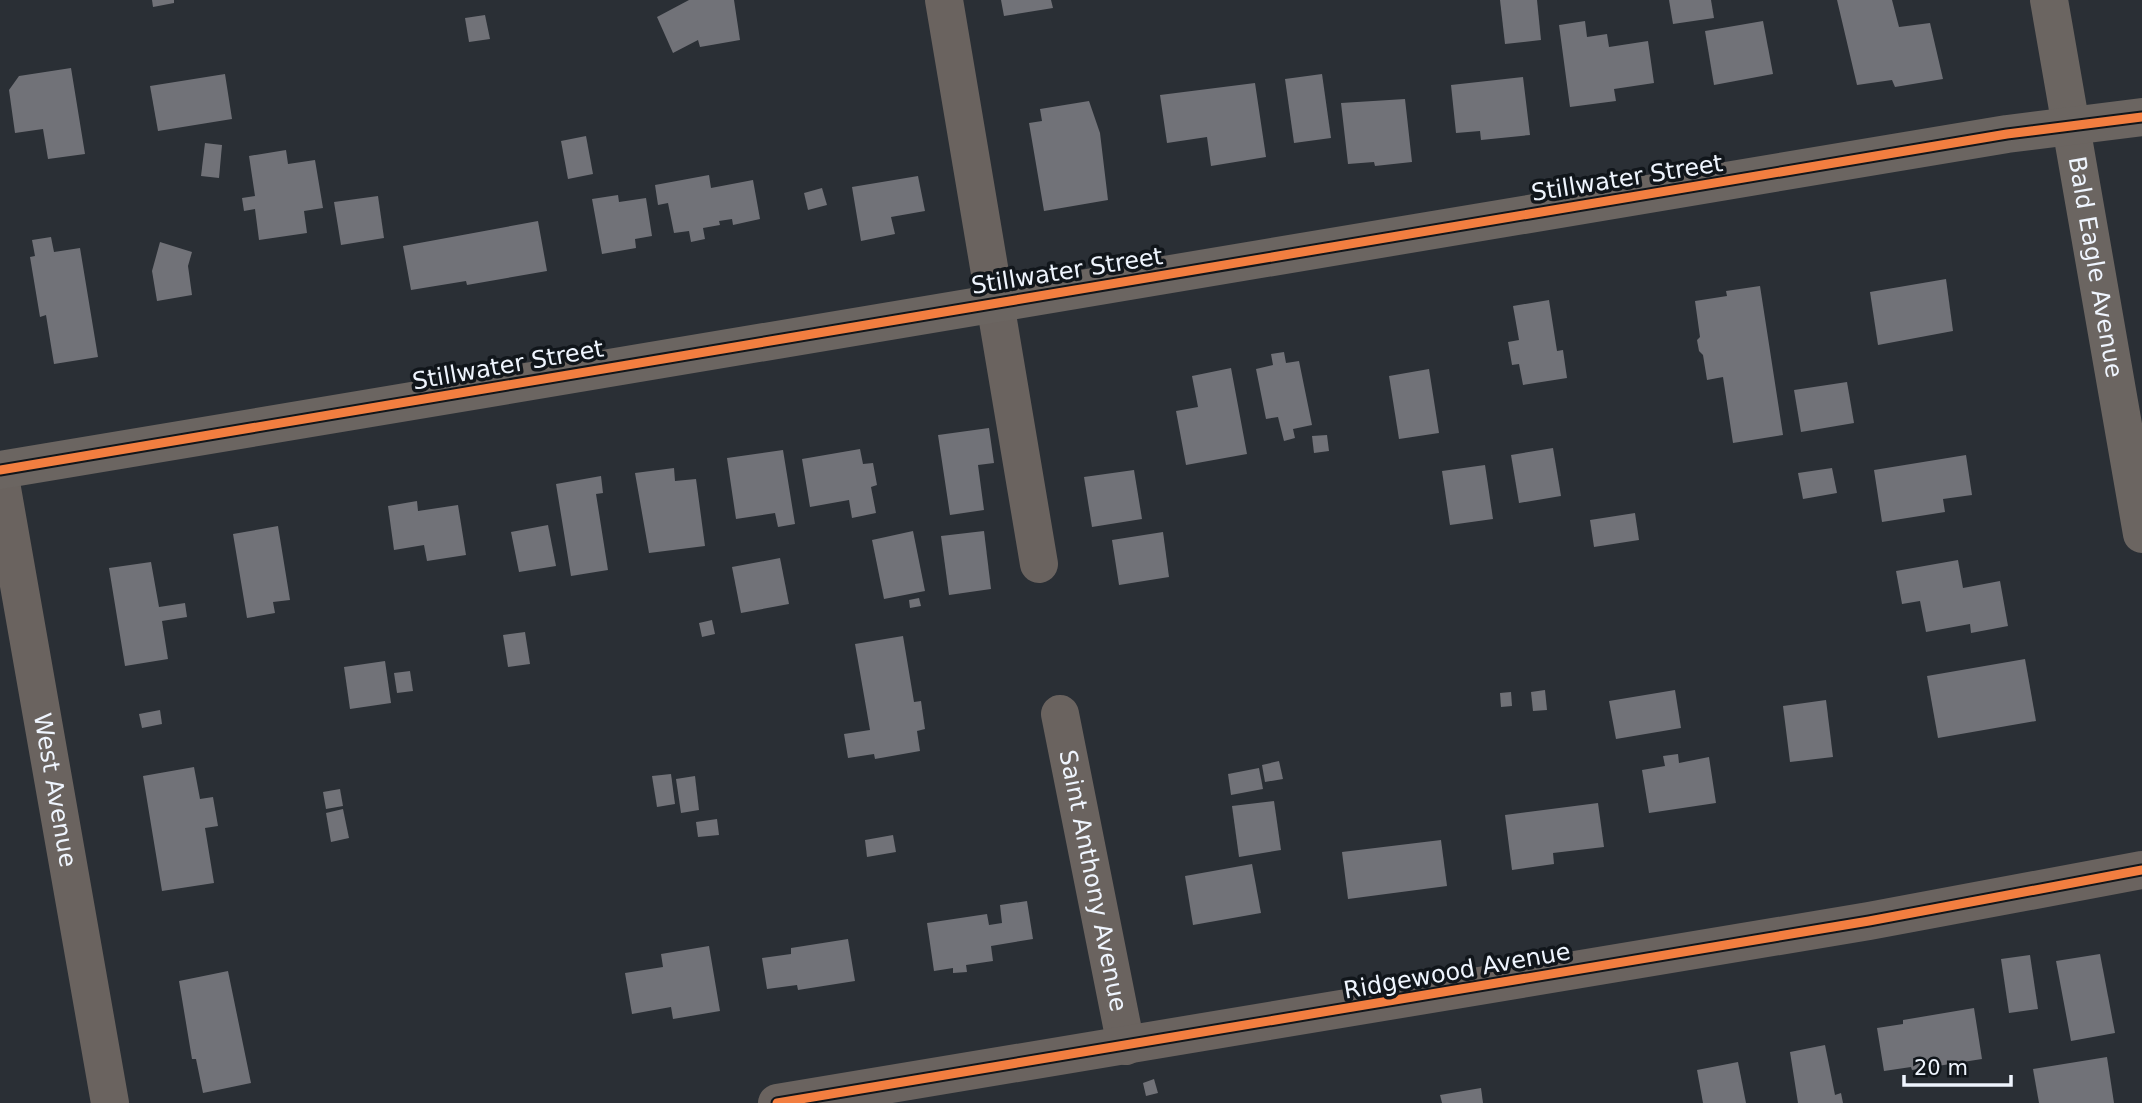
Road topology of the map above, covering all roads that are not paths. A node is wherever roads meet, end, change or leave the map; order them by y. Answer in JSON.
{"nodes":[{"id":1,"x":944,"y":0,"type":"edge"},
{"id":2,"x":2049,"y":0,"type":"edge"},
{"id":3,"x":2142,"y":117,"type":"edge"},
{"id":4,"x":2071,"y":126,"type":"junction"},
{"id":5,"x":997,"y":302,"type":"junction"},
{"id":6,"x":0,"y":470,"type":"edge"},
{"id":7,"x":0,"y":477,"type":"edge"},
{"id":8,"x":2142,"y":534,"type":"edge"},
{"id":9,"x":1039,"y":564,"type":"dead end"},
{"id":10,"x":1060,"y":714,"type":"dead end"},
{"id":11,"x":2142,"y":870,"type":"edge"},
{"id":12,"x":1126,"y":1046,"type":"junction"},
{"id":13,"x":110,"y":1103,"type":"edge"},
{"id":14,"x":777,"y":1103,"type":"edge"}],
"edges":[{"from":1,"to":5,"type":"street"},
{"from":2,"to":4,"type":"street","name":"Bald Eagle Avenue"},
{"from":3,"to":4,"type":"street","name":"Stillwater Street"},
{"from":4,"to":5,"type":"street","name":"Stillwater Street"},
{"from":4,"to":8,"type":"street","name":"Bald Eagle Avenue"},
{"from":5,"to":6,"type":"street","name":"Stillwater Street"},
{"from":5,"to":9,"type":"street"},
{"from":7,"to":13,"type":"street","name":"West Avenue"},
{"from":10,"to":12,"type":"street","name":"Saint Anthony Avenue"},
{"from":11,"to":12,"type":"street","name":"Ridgewood Avenue"},
{"from":12,"to":14,"type":"street","name":"Ridgewood Avenue"}]}
